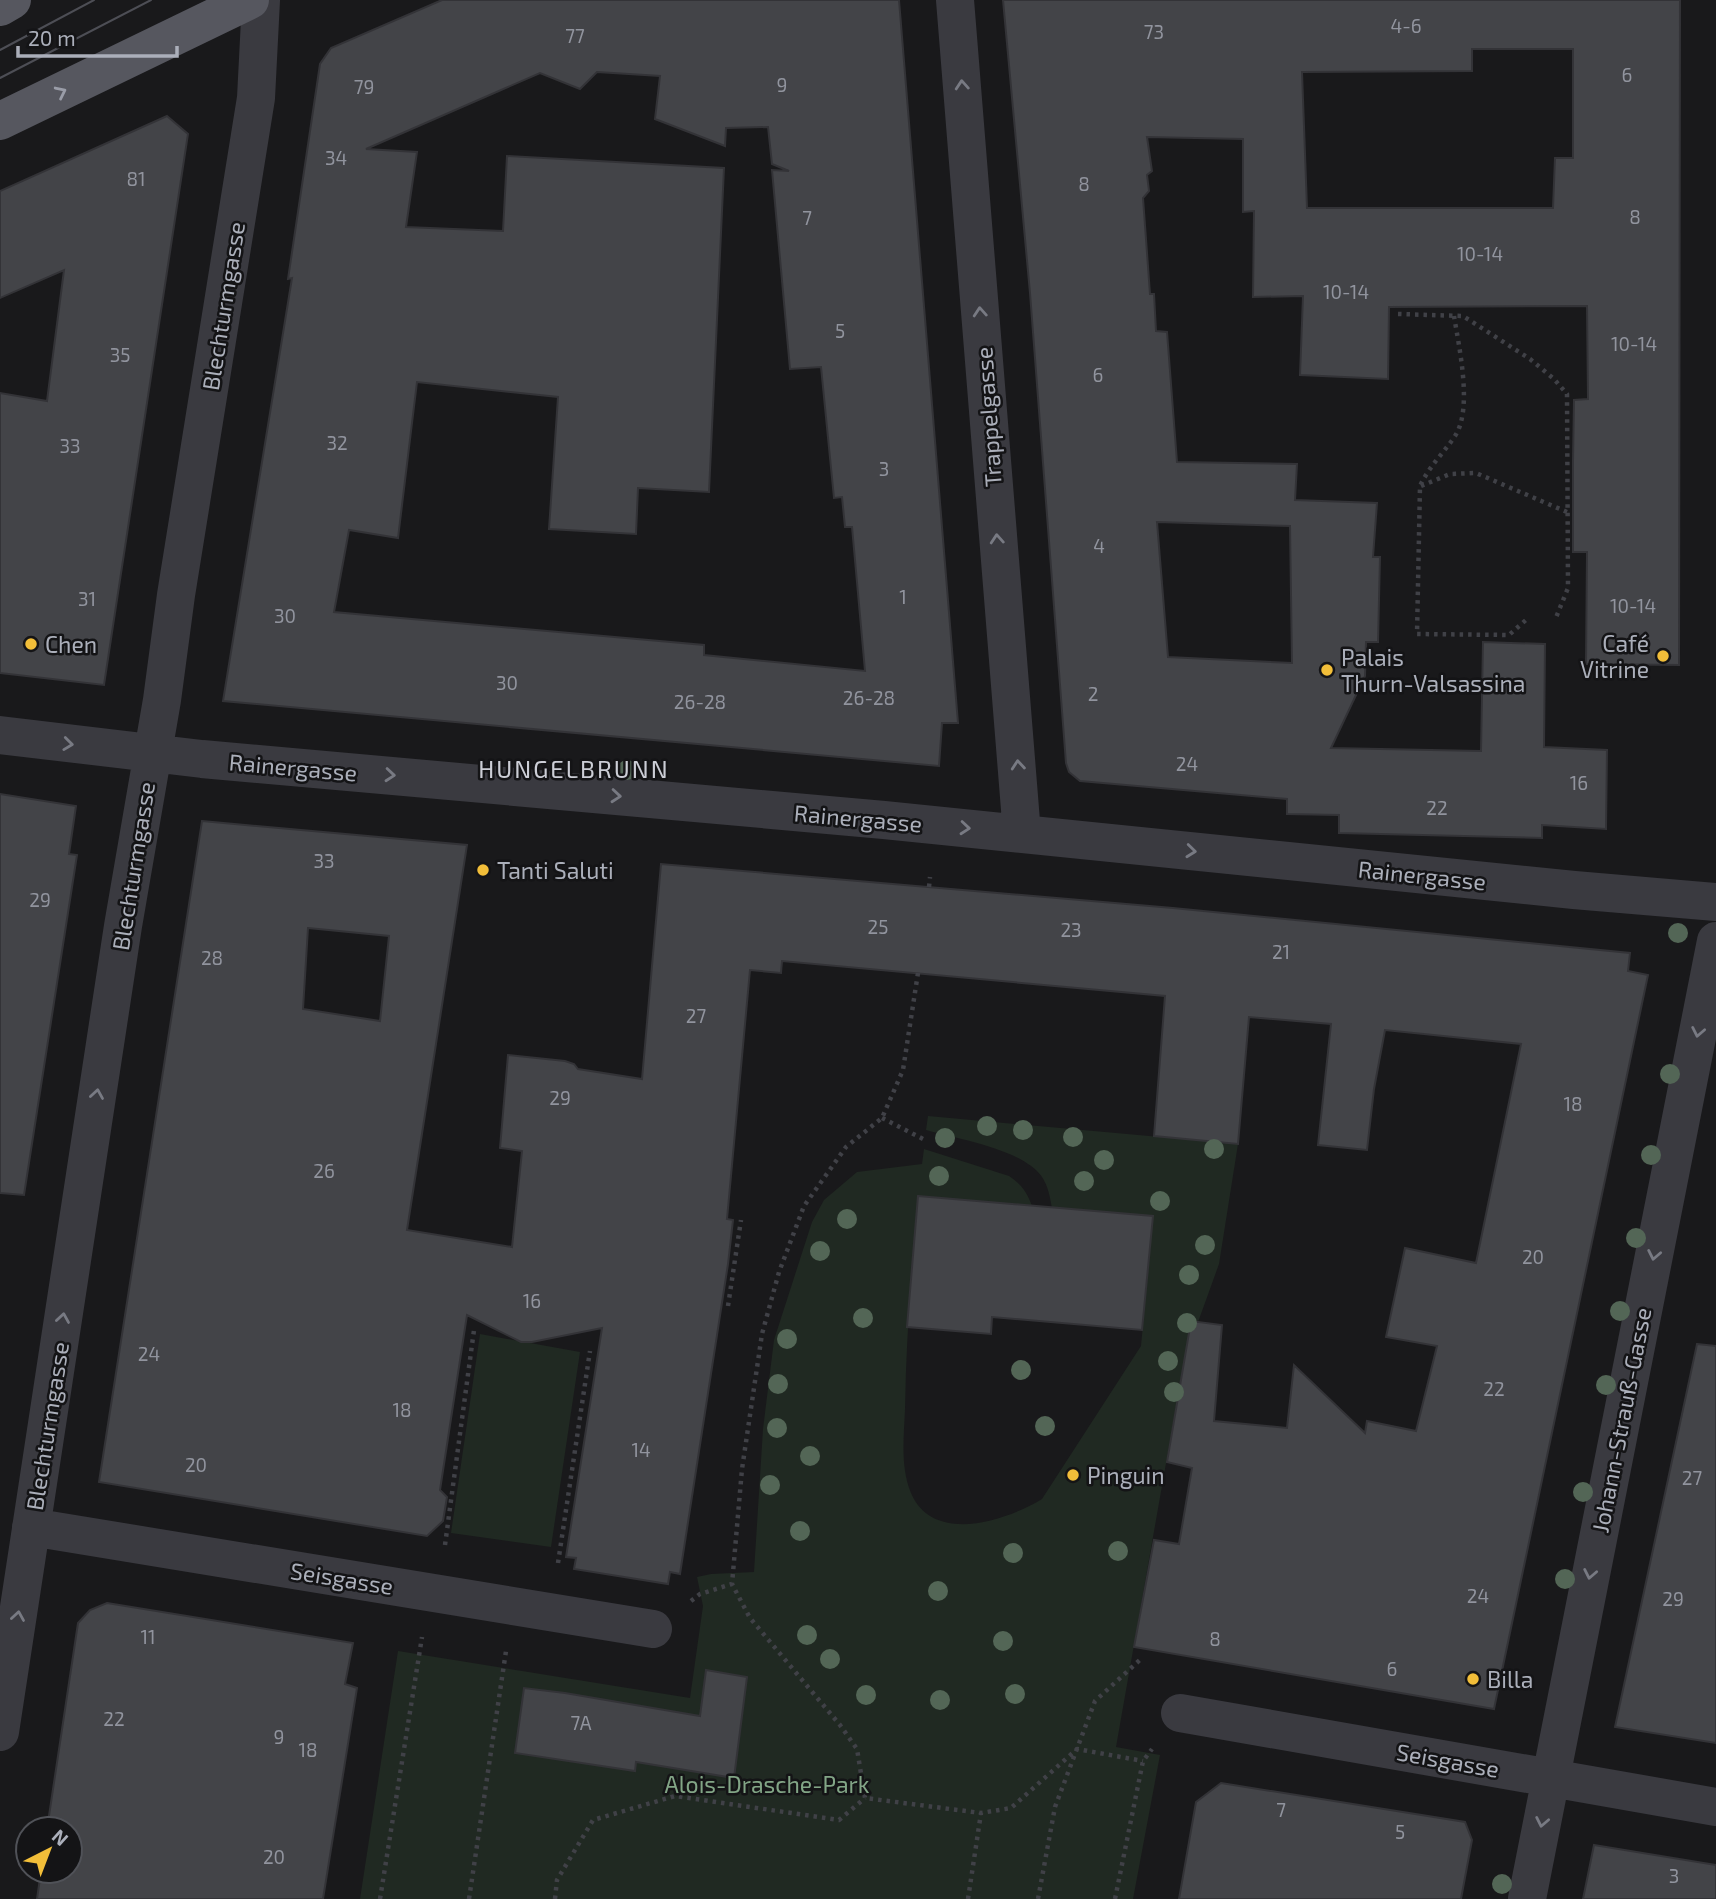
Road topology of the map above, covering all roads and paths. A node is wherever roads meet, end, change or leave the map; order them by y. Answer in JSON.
{"nodes":[{"id":1,"x":12,"y":0,"type":"edge"},
{"id":2,"x":250,"y":0,"type":"edge"},
{"id":3,"x":261,"y":0,"type":"edge"},
{"id":4,"x":956,"y":0,"type":"edge"},
{"id":5,"x":0,"y":7,"type":"edge"},
{"id":6,"x":0,"y":121,"type":"edge"},
{"id":7,"x":1398,"y":314,"type":"dead end"},
{"id":8,"x":1454,"y":316,"type":"junction"},
{"id":9,"x":1420,"y":486,"type":"junction"},
{"id":10,"x":1567,"y":512,"type":"junction"},
{"id":11,"x":1527,"y":619,"type":"dead end"},
{"id":12,"x":1555,"y":620,"type":"dead end"},
{"id":13,"x":0,"y":735,"type":"edge"},
{"id":14,"x":151,"y":754,"type":"junction"},
{"id":15,"x":1022,"y":834,"type":"junction"},
{"id":16,"x":930,"y":877,"type":"dead end"},
{"id":17,"x":929,"y":887,"type":"dead end"},
{"id":18,"x":1716,"y":902,"type":"edge"},
{"id":19,"x":1716,"y":941,"type":"edge"},
{"id":20,"x":918,"y":974,"type":"dead end"},
{"id":21,"x":882,"y":1118,"type":"junction"},
{"id":22,"x":925,"y":1140,"type":"dead end"},
{"id":23,"x":741,"y":1220,"type":"dead end"},
{"id":24,"x":728,"y":1306,"type":"dead end"},
{"id":25,"x":474,"y":1330,"type":"dead end"},
{"id":26,"x":590,"y":1351,"type":"dead end"},
{"id":27,"x":31,"y":1527,"type":"junction"},
{"id":28,"x":445,"y":1545,"type":"dead end"},
{"id":29,"x":558,"y":1563,"type":"dead end"},
{"id":30,"x":732,"y":1584,"type":"junction"},
{"id":31,"x":429,"y":1592,"type":"junction"},
{"id":32,"x":700,"y":1594,"type":"dead end"},
{"id":33,"x":513,"y":1606,"type":"junction"},
{"id":34,"x":653,"y":1629,"type":"dead end"},
{"id":35,"x":1142,"y":1658,"type":"dead end"},
{"id":36,"x":1180,"y":1713,"type":"joint"},
{"id":37,"x":0,"y":1732,"type":"edge"},
{"id":38,"x":1077,"y":1749,"type":"junction"},
{"id":39,"x":1143,"y":1761,"type":"junction"},
{"id":40,"x":1551,"y":1777,"type":"junction"},
{"id":41,"x":865,"y":1797,"type":"junction"},
{"id":42,"x":1716,"y":1807,"type":"edge"},
{"id":43,"x":981,"y":1814,"type":"junction"},
{"id":44,"x":380,"y":1899,"type":"edge"},
{"id":45,"x":469,"y":1899,"type":"edge"},
{"id":46,"x":555,"y":1899,"type":"edge"},
{"id":47,"x":968,"y":1899,"type":"edge"},
{"id":48,"x":1038,"y":1899,"type":"edge"},
{"id":49,"x":1115,"y":1899,"type":"edge"},
{"id":50,"x":1527,"y":1899,"type":"edge"}],
"edges":[{"from":1,"to":5,"type":"main road"},
{"from":6,"to":2,"type":"main road","one_way":true},
{"from":3,"to":14,"type":"street","name":"Blechturmgasse"},
{"from":15,"to":4,"type":"street","name":"Trappelgasse","one_way":true},
{"from":7,"to":8,"type":"path"},
{"from":8,"to":9,"type":"path"},
{"from":8,"to":10,"type":"path"},
{"from":9,"to":10,"type":"path"},
{"from":9,"to":11,"type":"path"},
{"from":10,"to":12,"type":"path"},
{"from":13,"to":14,"type":"street","name":"Rainergasse","one_way":true},
{"from":14,"to":15,"type":"street","name":"Rainergasse","one_way":true},
{"from":27,"to":14,"type":"street","name":"Blechturmgasse","one_way":true},
{"from":15,"to":18,"type":"street","name":"Rainergasse","one_way":true},
{"from":16,"to":17,"type":"path"},
{"from":19,"to":40,"type":"street","name":"Johann-Strauß-Gasse","one_way":true},
{"from":20,"to":21,"type":"path"},
{"from":21,"to":22,"type":"path"},
{"from":21,"to":30,"type":"path"},
{"from":23,"to":24,"type":"path"},
{"from":25,"to":28,"type":"path"},
{"from":26,"to":29,"type":"path"},
{"from":27,"to":31,"type":"street","name":"Seisgasse"},
{"from":37,"to":27,"type":"street","name":"Blechturmgasse","one_way":true},
{"from":30,"to":32,"type":"path"},
{"from":30,"to":41,"type":"path"},
{"from":31,"to":33,"type":"street","name":"Seisgasse"},
{"from":31,"to":44,"type":"path"},
{"from":33,"to":34,"type":"street","name":"Seisgasse"},
{"from":33,"to":45,"type":"path"},
{"from":35,"to":38,"type":"path"},
{"from":36,"to":39,"type":"path"},
{"from":36,"to":40,"type":"street","name":"Seisgasse"},
{"from":38,"to":39,"type":"path"},
{"from":38,"to":43,"type":"path"},
{"from":38,"to":48,"type":"path"},
{"from":39,"to":49,"type":"path"},
{"from":40,"to":42,"type":"street","name":"Seisgasse"},
{"from":40,"to":50,"type":"street","name":"Johann-Strauß-Gasse","one_way":true},
{"from":41,"to":43,"type":"path"},
{"from":41,"to":46,"type":"path"},
{"from":43,"to":47,"type":"path"}]}
